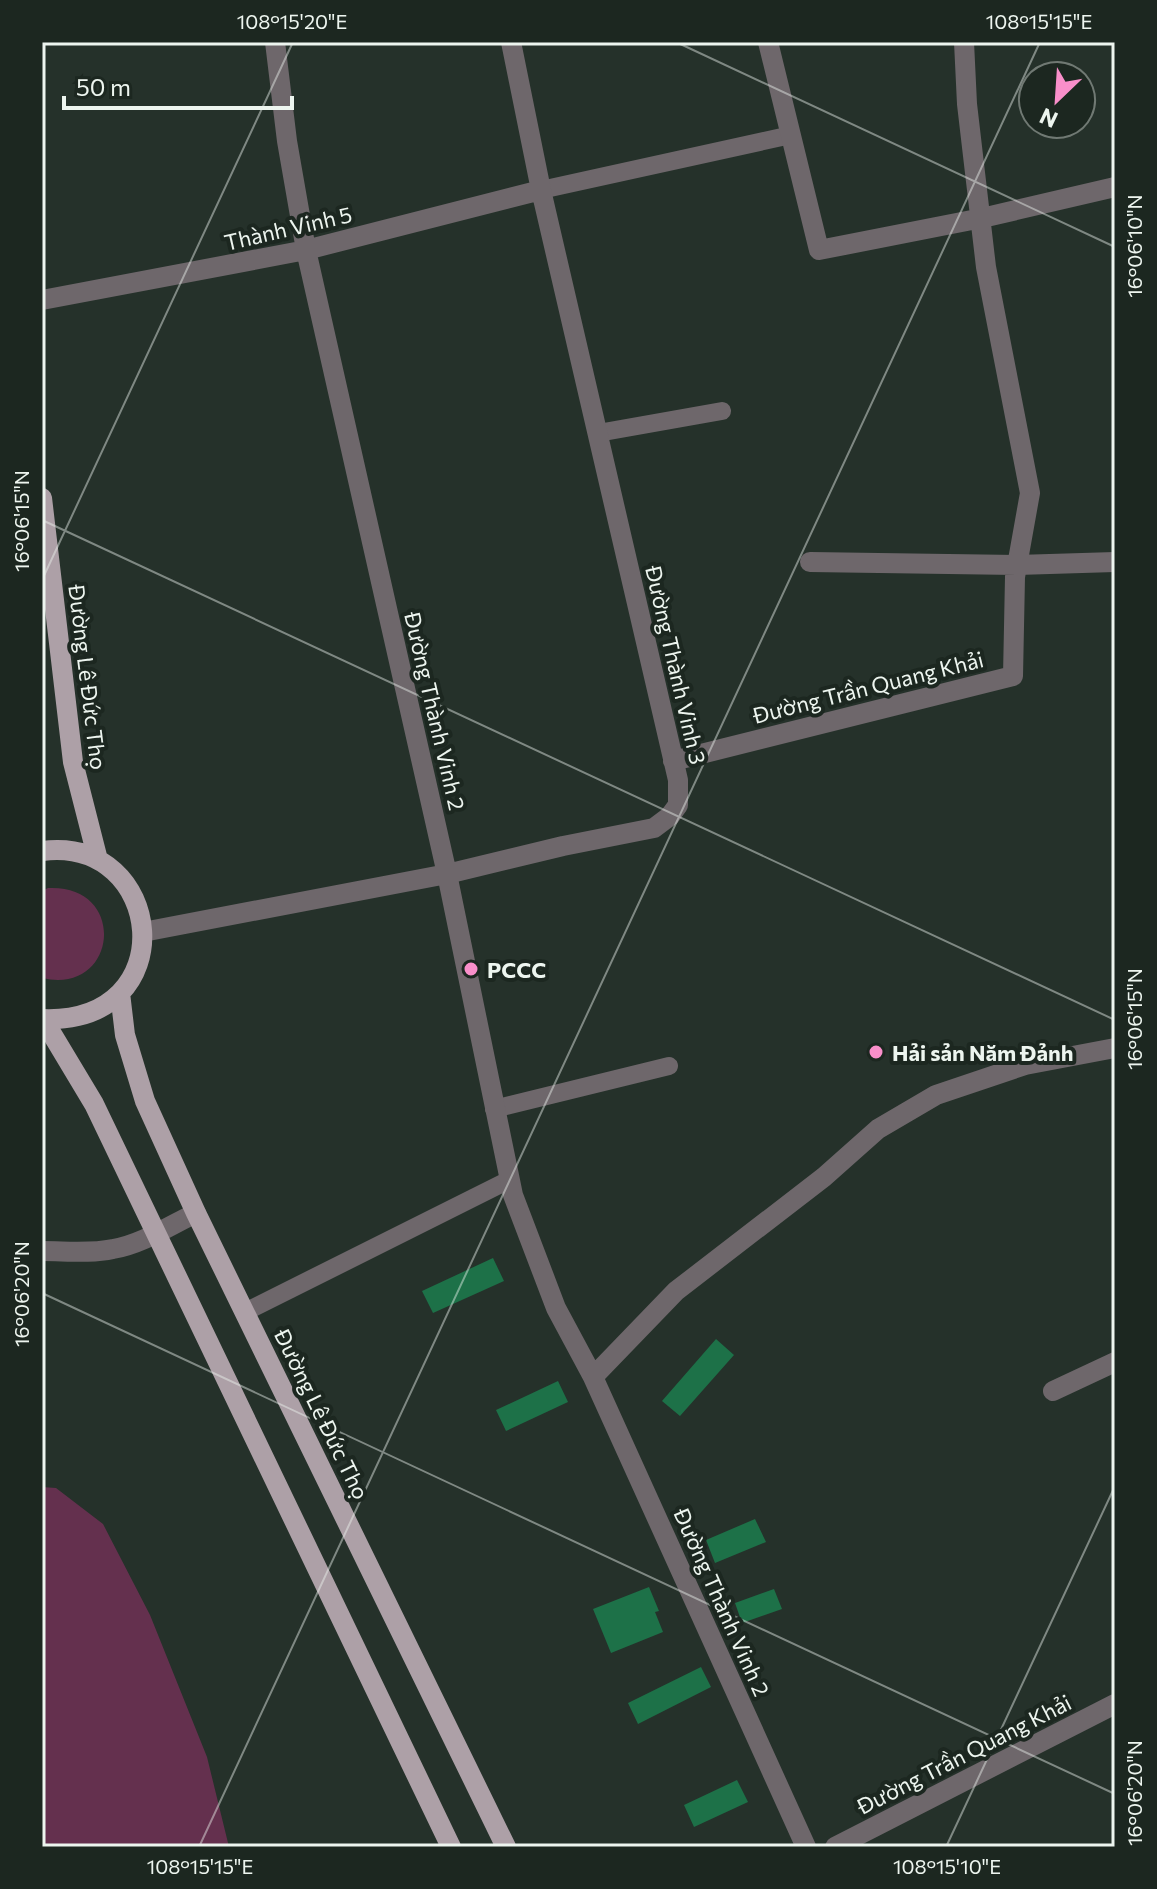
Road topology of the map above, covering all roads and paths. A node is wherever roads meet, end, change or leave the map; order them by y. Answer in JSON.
{"nodes":[{"id":1,"x":275,"y":42,"type":"edge"},
{"id":2,"x":511,"y":42,"type":"edge"},
{"id":3,"x":768,"y":42,"type":"edge"},
{"id":4,"x":964,"y":42,"type":"edge"},
{"id":5,"x":791,"y":135,"type":"junction"},
{"id":6,"x":1115,"y":187,"type":"edge"},
{"id":7,"x":541,"y":190,"type":"junction"},
{"id":8,"x":982,"y":218,"type":"junction"},
{"id":9,"x":306,"y":250,"type":"junction"},
{"id":10,"x":42,"y":300,"type":"edge"},
{"id":11,"x":722,"y":411,"type":"dead end"},
{"id":12,"x":598,"y":433,"type":"junction"},
{"id":13,"x":42,"y":498,"type":"edge"},
{"id":14,"x":810,"y":562,"type":"dead end"},
{"id":15,"x":1115,"y":562,"type":"edge"},
{"id":16,"x":1017,"y":565,"type":"junction"},
{"id":17,"x":673,"y":761,"type":"junction"},
{"id":18,"x":42,"y":851,"type":"edge"},
{"id":19,"x":98,"y":860,"type":"junction"},
{"id":20,"x":447,"y":874,"type":"junction"},
{"id":21,"x":143,"y":932,"type":"junction"},
{"id":22,"x":120,"y":993,"type":"junction"},
{"id":23,"x":42,"y":1019,"type":"edge"},
{"id":24,"x":1115,"y":1048,"type":"edge"},
{"id":25,"x":669,"y":1066,"type":"dead end"},
{"id":26,"x":494,"y":1109,"type":"junction"},
{"id":27,"x":509,"y":1180,"type":"junction"},
{"id":28,"x":196,"y":1213,"type":"junction"},
{"id":29,"x":155,"y":1233,"type":"junction"},
{"id":30,"x":42,"y":1251,"type":"edge"},
{"id":31,"x":245,"y":1312,"type":"junction"},
{"id":32,"x":1115,"y":1362,"type":"edge"},
{"id":33,"x":593,"y":1377,"type":"junction"},
{"id":34,"x":1053,"y":1391,"type":"dead end"},
{"id":35,"x":1115,"y":1704,"type":"edge"},
{"id":36,"x":451,"y":1847,"type":"edge"},
{"id":37,"x":506,"y":1847,"type":"edge"},
{"id":38,"x":806,"y":1847,"type":"edge"},
{"id":39,"x":835,"y":1847,"type":"edge"}],
"edges":[{"from":1,"to":9,"type":"street","name":"Đường Thành Vinh 2"},
{"from":2,"to":7,"type":"street","name":"Đường Thành Vinh 3"},
{"from":3,"to":5,"type":"street"},
{"from":4,"to":8,"type":"street","name":"Đường Trần Quang Khải"},
{"from":5,"to":7,"type":"lane"},
{"from":5,"to":8,"type":"street"},
{"from":6,"to":8,"type":"street"},
{"from":7,"to":9,"type":"street","name":"Thành Vinh 5"},
{"from":7,"to":12,"type":"street","name":"Đường Thành Vinh 3"},
{"from":8,"to":16,"type":"street","name":"Đường Trần Quang Khải"},
{"from":9,"to":10,"type":"street","name":"Thành Vinh 5"},
{"from":9,"to":20,"type":"street","name":"Đường Thành Vinh 2"},
{"from":11,"to":12,"type":"lane"},
{"from":12,"to":17,"type":"street","name":"Đường Thành Vinh 3"},
{"from":13,"to":19,"type":"main road","name":"Đường Lê Đức Thọ"},
{"from":14,"to":16,"type":"street"},
{"from":15,"to":16,"type":"street"},
{"from":16,"to":17,"type":"street","name":"Đường Trần Quang Khải"},
{"from":17,"to":20,"type":"street","name":"Đường Thành Vinh 3"},
{"from":18,"to":19,"type":"main road"},
{"from":19,"to":21,"type":"main road"},
{"from":20,"to":21,"type":"street","name":"Đường Thành Vinh 3"},
{"from":20,"to":26,"type":"street","name":"Đường Thành Vinh 2"},
{"from":21,"to":22,"type":"main road"},
{"from":22,"to":23,"type":"main road"},
{"from":22,"to":28,"type":"main road","name":"Đường Lê Đức Thọ"},
{"from":23,"to":29,"type":"main road"},
{"from":24,"to":33,"type":"street"},
{"from":25,"to":26,"type":"lane"},
{"from":26,"to":27,"type":"street","name":"Đường Thành Vinh 2"},
{"from":27,"to":31,"type":"lane"},
{"from":27,"to":33,"type":"street","name":"Đường Thành Vinh 2"},
{"from":28,"to":29,"type":"street"},
{"from":28,"to":31,"type":"main road","name":"Đường Lê Đức Thọ"},
{"from":29,"to":30,"type":"street"},
{"from":29,"to":36,"type":"main road"},
{"from":31,"to":37,"type":"main road","name":"Đường Lê Đức Thọ"},
{"from":32,"to":34,"type":"street"},
{"from":33,"to":38,"type":"street","name":"Đường Thành Vinh 2"},
{"from":35,"to":39,"type":"street","name":"Đường Trần Quang Khải"}]}
